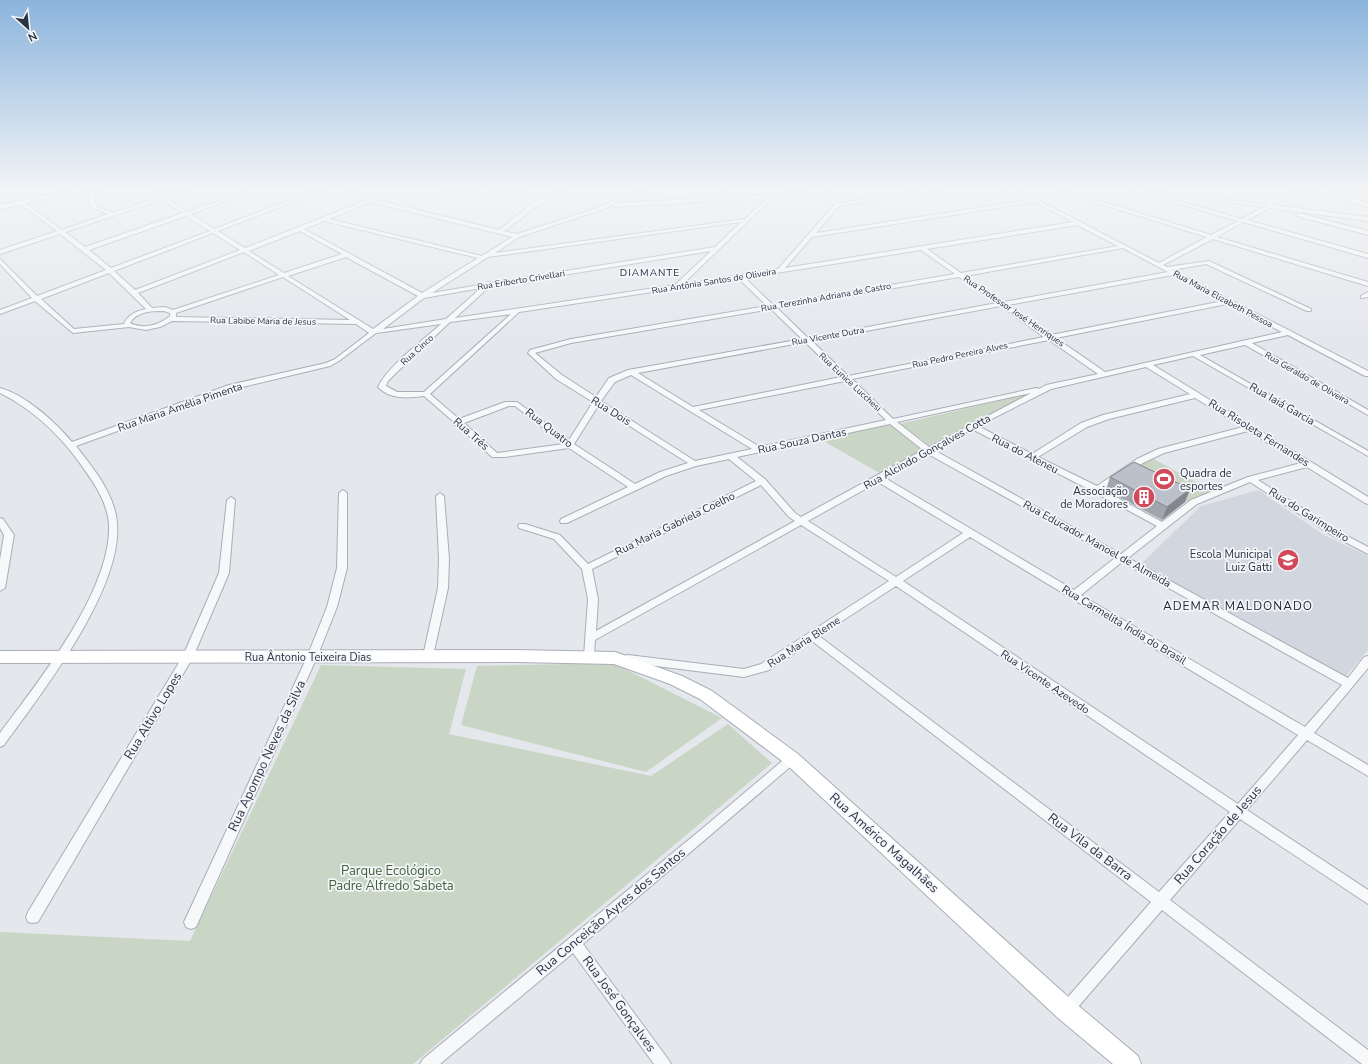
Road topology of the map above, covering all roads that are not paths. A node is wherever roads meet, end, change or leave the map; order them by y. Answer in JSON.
{"nodes":[{"id":1,"x":38,"y":240,"type":"edge"},
{"id":2,"x":72,"y":240,"type":"edge"},
{"id":3,"x":112,"y":240,"type":"edge"},
{"id":4,"x":195,"y":240,"type":"edge"},
{"id":5,"x":228,"y":240,"type":"edge"},
{"id":6,"x":272,"y":240,"type":"edge"},
{"id":7,"x":318,"y":240,"type":"edge"},
{"id":8,"x":411,"y":240,"type":"edge"},
{"id":9,"x":511,"y":240,"type":"edge"},
{"id":10,"x":608,"y":240,"type":"edge"},
{"id":11,"x":725,"y":240,"type":"edge"},
{"id":12,"x":807,"y":240,"type":"edge"},
{"id":13,"x":974,"y":240,"type":"edge"},
{"id":14,"x":1110,"y":240,"type":"edge"},
{"id":15,"x":1205,"y":240,"type":"edge"},
{"id":16,"x":1219,"y":240,"type":"edge"},
{"id":17,"x":1311,"y":240,"type":"edge"},
{"id":18,"x":1122,"y":246,"type":"junction"},
{"id":19,"x":922,"y":248,"type":"junction"},
{"id":20,"x":85,"y":249,"type":"junction"},
{"id":21,"x":715,"y":249,"type":"junction"},
{"id":22,"x":245,"y":250,"type":"junction"},
{"id":23,"x":0,"y":252,"type":"edge"},
{"id":24,"x":345,"y":255,"type":"junction"},
{"id":25,"x":1368,"y":256,"type":"edge"},
{"id":26,"x":485,"y":257,"type":"junction"},
{"id":27,"x":0,"y":261,"type":"edge"},
{"id":28,"x":1159,"y":265,"type":"junction"},
{"id":29,"x":1167,"y":269,"type":"junction"},
{"id":30,"x":110,"y":270,"type":"junction"},
{"id":31,"x":782,"y":270,"type":"junction"},
{"id":32,"x":1174,"y":273,"type":"junction"},
{"id":33,"x":960,"y":274,"type":"junction"},
{"id":34,"x":285,"y":275,"type":"junction"},
{"id":35,"x":741,"y":277,"type":"junction"},
{"id":36,"x":489,"y":284,"type":"junction"},
{"id":37,"x":1368,"y":284,"type":"edge"},
{"id":38,"x":677,"y":287,"type":"junction"},
{"id":39,"x":135,"y":292,"type":"junction"},
{"id":40,"x":422,"y":296,"type":"junction"},
{"id":41,"x":36,"y":298,"type":"junction"},
{"id":42,"x":1227,"y":302,"type":"junction"},
{"id":43,"x":1003,"y":304,"type":"junction"},
{"id":44,"x":771,"y":307,"type":"junction"},
{"id":45,"x":151,"y":310,"type":"junction"},
{"id":46,"x":1309,"y":310,"type":"dead end"},
{"id":47,"x":0,"y":312,"type":"edge"},
{"id":48,"x":516,"y":312,"type":"junction"},
{"id":49,"x":172,"y":316,"type":"junction"},
{"id":50,"x":355,"y":322,"type":"junction"},
{"id":51,"x":447,"y":322,"type":"junction"},
{"id":52,"x":129,"y":325,"type":"junction"},
{"id":53,"x":373,"y":332,"type":"junction"},
{"id":54,"x":1287,"y":333,"type":"junction"},
{"id":55,"x":1051,"y":336,"type":"junction"},
{"id":56,"x":806,"y":340,"type":"junction"},
{"id":57,"x":1246,"y":343,"type":"junction"},
{"id":58,"x":531,"y":353,"type":"joint"},
{"id":59,"x":1196,"y":355,"type":"junction"},
{"id":60,"x":1149,"y":366,"type":"junction"},
{"id":61,"x":631,"y":372,"type":"junction"},
{"id":62,"x":1104,"y":374,"type":"junction"},
{"id":63,"x":1368,"y":374,"type":"edge"},
{"id":64,"x":846,"y":379,"type":"junction"},
{"id":65,"x":1049,"y":387,"type":"junction"},
{"id":66,"x":0,"y":390,"type":"edge"},
{"id":67,"x":426,"y":394,"type":"junction"},
{"id":68,"x":1197,"y":395,"type":"junction"},
{"id":69,"x":596,"y":402,"type":"junction"},
{"id":70,"x":692,"y":409,"type":"junction"},
{"id":71,"x":1368,"y":413,"type":"edge"},
{"id":72,"x":891,"y":421,"type":"junction"},
{"id":73,"x":457,"y":422,"type":"junction"},
{"id":74,"x":972,"y":426,"type":"junction"},
{"id":75,"x":1249,"y":428,"type":"junction"},
{"id":76,"x":72,"y":445,"type":"junction"},
{"id":77,"x":570,"y":445,"type":"junction"},
{"id":78,"x":759,"y":450,"type":"junction"},
{"id":79,"x":929,"y":451,"type":"junction"},
{"id":80,"x":1368,"y":454,"type":"edge"},
{"id":81,"x":730,"y":456,"type":"junction"},
{"id":82,"x":1032,"y":457,"type":"junction"},
{"id":83,"x":694,"y":464,"type":"junction"},
{"id":84,"x":1307,"y":464,"type":"junction"},
{"id":85,"x":880,"y":478,"type":"junction"},
{"id":86,"x":1251,"y":479,"type":"junction"},
{"id":87,"x":762,"y":481,"type":"junction"},
{"id":88,"x":634,"y":487,"type":"junction"},
{"id":89,"x":1097,"y":490,"type":"junction"},
{"id":90,"x":343,"y":493,"type":"dead end"},
{"id":91,"x":440,"y":496,"type":"dead end"},
{"id":92,"x":231,"y":500,"type":"dead end"},
{"id":93,"x":1368,"y":501,"type":"edge"},
{"id":94,"x":0,"y":521,"type":"edge"},
{"id":95,"x":564,"y":521,"type":"dead end"},
{"id":96,"x":801,"y":521,"type":"junction"},
{"id":97,"x":522,"y":526,"type":"dead end"},
{"id":98,"x":1163,"y":526,"type":"junction"},
{"id":99,"x":969,"y":533,"type":"junction"},
{"id":100,"x":1368,"y":551,"type":"edge"},
{"id":101,"x":1123,"y":558,"type":"junction"},
{"id":102,"x":587,"y":568,"type":"junction"},
{"id":103,"x":896,"y":581,"type":"junction"},
{"id":104,"x":0,"y":588,"type":"edge"},
{"id":105,"x":1074,"y":595,"type":"junction"},
{"id":106,"x":812,"y":636,"type":"junction"},
{"id":107,"x":592,"y":638,"type":"junction"},
{"id":108,"x":428,"y":656,"type":"junction"},
{"id":109,"x":589,"y":656,"type":"junction"},
{"id":110,"x":0,"y":657,"type":"edge"},
{"id":111,"x":61,"y":657,"type":"junction"},
{"id":112,"x":188,"y":657,"type":"junction"},
{"id":113,"x":312,"y":657,"type":"junction"},
{"id":114,"x":616,"y":658,"type":"junction"},
{"id":115,"x":1366,"y":666,"type":"edge"},
{"id":116,"x":1349,"y":684,"type":"junction"},
{"id":117,"x":1305,"y":734,"type":"junction"},
{"id":118,"x":0,"y":742,"type":"edge"},
{"id":119,"x":792,"y":759,"type":"junction"},
{"id":120,"x":1368,"y":772,"type":"edge"},
{"id":121,"x":1238,"y":812,"type":"junction"},
{"id":122,"x":1368,"y":898,"type":"edge"},
{"id":123,"x":1160,"y":901,"type":"junction"},
{"id":124,"x":33,"y":917,"type":"dead end"},
{"id":125,"x":191,"y":922,"type":"dead end"},
{"id":126,"x":574,"y":943,"type":"junction"},
{"id":127,"x":1066,"y":1010,"type":"junction"},
{"id":128,"x":1368,"y":1059,"type":"edge"},
{"id":129,"x":428,"y":1064,"type":"edge"},
{"id":130,"x":663,"y":1064,"type":"edge"},
{"id":131,"x":1130,"y":1064,"type":"edge"}],
"edges":[{"from":1,"to":23,"type":"street"},
{"from":2,"to":20,"type":"street"},
{"from":3,"to":20,"type":"street"},
{"from":4,"to":30,"type":"street"},
{"from":5,"to":22,"type":"street"},
{"from":6,"to":22,"type":"street"},
{"from":7,"to":24,"type":"street"},
{"from":8,"to":26,"type":"street"},
{"from":9,"to":26,"type":"street","name":"Rua Maria Amélia Pimenta"},
{"from":10,"to":26,"type":"street"},
{"from":11,"to":21,"type":"street"},
{"from":12,"to":31,"type":"street"},
{"from":13,"to":19,"type":"street","name":"Rua Antônia Santos de Oliveira"},
{"from":14,"to":18,"type":"street","name":"Rua Maria Elizabeth Pessoa"},
{"from":15,"to":28,"type":"street"},
{"from":16,"to":37,"type":"street"},
{"from":17,"to":25,"type":"street"},
{"from":18,"to":28,"type":"street","name":"Rua Maria Elizabeth Pessoa"},
{"from":18,"to":33,"type":"street","name":"Rua Terezinha Adriana de Castro"},
{"from":19,"to":31,"type":"street","name":"Rua Antônia Santos de Oliveira"},
{"from":19,"to":33,"type":"street","name":"Rua Professor José Henriques"},
{"from":20,"to":30,"type":"street"},
{"from":21,"to":36,"type":"street","name":"Rua Eriberto Crivellari"},
{"from":21,"to":38,"type":"street"},
{"from":22,"to":34,"type":"street"},
{"from":22,"to":39,"type":"street"},
{"from":24,"to":34,"type":"street"},
{"from":24,"to":40,"type":"street"},
{"from":26,"to":40,"type":"street","name":"Rua Maria Amélia Pimenta"},
{"from":27,"to":41,"type":"street"},
{"from":28,"to":29,"type":"street","name":"Rua Maria Elizabeth Pessoa"},
{"from":29,"to":32,"type":"street","name":"Rua Maria Elizabeth Pessoa"},
{"from":29,"to":46,"type":"street"},
{"from":30,"to":39,"type":"street"},
{"from":30,"to":41,"type":"street"},
{"from":31,"to":35,"type":"street","name":"Rua Antônia Santos de Oliveira"},
{"from":32,"to":42,"type":"street","name":"Rua Maria Elizabeth Pessoa"},
{"from":32,"to":43,"type":"street","name":"Rua Vicente Dutra"},
{"from":33,"to":43,"type":"street","name":"Rua Professor José Henriques"},
{"from":33,"to":44,"type":"street","name":"Rua Terezinha Adriana de Castro"},
{"from":34,"to":49,"type":"street"},
{"from":34,"to":50,"type":"street"},
{"from":35,"to":38,"type":"street","name":"Rua Antônia Santos de Oliveira"},
{"from":35,"to":44,"type":"street","name":"Rua Eunice Lucchesi"},
{"from":36,"to":40,"type":"street","name":"Rua Eriberto Crivellari"},
{"from":36,"to":51,"type":"street","name":"Rua Cinco"},
{"from":38,"to":48,"type":"street","name":"Rua Antônia Santos de Oliveira"},
{"from":39,"to":45,"type":"street"},
{"from":40,"to":53,"type":"street","name":"Rua Maria Amélia Pimenta"},
{"from":41,"to":47,"type":"street"},
{"from":41,"to":52,"type":"street"},
{"from":42,"to":54,"type":"street","name":"Rua Maria Elizabeth Pessoa"},
{"from":42,"to":55,"type":"street","name":"Rua Pedro Pereira Alves"},
{"from":43,"to":55,"type":"street","name":"Rua Professor José Henriques"},
{"from":43,"to":56,"type":"street","name":"Rua Vicente Dutra"},
{"from":44,"to":56,"type":"street","name":"Rua Eunice Lucchesi"},
{"from":44,"to":58,"type":"street","name":"Rua Terezinha Adriana de Castro"},
{"from":45,"to":49,"type":"street","name":"Rua Labibe Maria de Jesus"},
{"from":45,"to":52,"type":"street"},
{"from":48,"to":51,"type":"street","name":"Rua Antônia Santos de Oliveira"},
{"from":48,"to":67,"type":"street"},
{"from":49,"to":50,"type":"street","name":"Rua Labibe Maria de Jesus"},
{"from":49,"to":52,"type":"street"},
{"from":50,"to":53,"type":"street"},
{"from":51,"to":53,"type":"street","name":"Rua Antônia Santos de Oliveira"},
{"from":51,"to":67,"type":"street","name":"Rua Cinco"},
{"from":53,"to":76,"type":"street","name":"Rua Maria Amélia Pimenta"},
{"from":54,"to":57,"type":"street","name":"Rua Alcindo Gonçalves Cotta"},
{"from":54,"to":63,"type":"street","name":"Rua Maria Elizabeth Pessoa"},
{"from":55,"to":62,"type":"street","name":"Rua Professor José Henriques"},
{"from":55,"to":64,"type":"street","name":"Rua Pedro Pereira Alves"},
{"from":56,"to":61,"type":"street","name":"Rua Vicente Dutra"},
{"from":56,"to":64,"type":"street","name":"Rua Eunice Lucchesi"},
{"from":57,"to":59,"type":"street","name":"Rua Alcindo Gonçalves Cotta"},
{"from":57,"to":71,"type":"street","name":"Rua Geraldo de Oliveira"},
{"from":58,"to":69,"type":"street","name":"Rua Dois"},
{"from":59,"to":60,"type":"street","name":"Rua Alcindo Gonçalves Cotta"},
{"from":59,"to":80,"type":"street","name":"Rua Iaiá Garcia"},
{"from":60,"to":62,"type":"street","name":"Rua Alcindo Gonçalves Cotta"},
{"from":60,"to":68,"type":"street","name":"Rua Risoleta Fernandes"},
{"from":61,"to":69,"type":"street"},
{"from":61,"to":70,"type":"street"},
{"from":62,"to":65,"type":"street","name":"Rua Alcindo Gonçalves Cotta"},
{"from":64,"to":70,"type":"street","name":"Rua Pedro Pereira Alves"},
{"from":64,"to":72,"type":"street","name":"Rua Eunice Lucchesi"},
{"from":65,"to":72,"type":"street","name":"Rua Souza Dantas"},
{"from":65,"to":74,"type":"street","name":"Rua Alcindo Gonçalves Cotta"},
{"from":66,"to":76,"type":"street"},
{"from":67,"to":73,"type":"street","name":"Rua Três"},
{"from":68,"to":75,"type":"street","name":"Rua Risoleta Fernandes"},
{"from":68,"to":82,"type":"street"},
{"from":69,"to":77,"type":"street"},
{"from":69,"to":83,"type":"street","name":"Rua Dois"},
{"from":70,"to":78,"type":"street"},
{"from":72,"to":78,"type":"street","name":"Rua Souza Dantas"},
{"from":72,"to":79,"type":"street","name":"Rua Eunice Lucchesi"},
{"from":73,"to":77,"type":"street","name":"Rua Três"},
{"from":73,"to":77,"type":"street","name":"Rua Quatro"},
{"from":74,"to":79,"type":"street","name":"Rua Alcindo Gonçalves Cotta"},
{"from":74,"to":82,"type":"street","name":"Rua do Ateneu"},
{"from":75,"to":84,"type":"street","name":"Rua Risoleta Fernandes"},
{"from":75,"to":89,"type":"street"},
{"from":76,"to":111,"type":"street"},
{"from":77,"to":88,"type":"street","name":"Rua Quatro"},
{"from":78,"to":81,"type":"street","name":"Rua Souza Dantas"},
{"from":79,"to":85,"type":"street","name":"Rua Alcindo Gonçalves Cotta"},
{"from":79,"to":101,"type":"street","name":"Rua Educador Manoel de Almeida"},
{"from":81,"to":83,"type":"street","name":"Rua Souza Dantas"},
{"from":81,"to":87,"type":"street","name":"Rua Vicente Azevedo"},
{"from":82,"to":89,"type":"street","name":"Rua do Ateneu"},
{"from":83,"to":88,"type":"street","name":"Rua Souza Dantas"},
{"from":84,"to":86,"type":"street"},
{"from":84,"to":93,"type":"street","name":"Rua Risoleta Fernandes"},
{"from":85,"to":96,"type":"street","name":"Rua Alcindo Gonçalves Cotta"},
{"from":85,"to":99,"type":"street","name":"Rua Carmelita Índia do Brasil"},
{"from":86,"to":98,"type":"street"},
{"from":86,"to":100,"type":"street","name":"Rua do Garimpeiro"},
{"from":87,"to":96,"type":"street","name":"Rua Vicente Azevedo"},
{"from":87,"to":102,"type":"street","name":"Rua Maria Gabriela Coelho"},
{"from":88,"to":95,"type":"street","name":"Rua Souza Dantas"},
{"from":89,"to":98,"type":"street","name":"Rua do Ateneu"},
{"from":90,"to":113,"type":"street","name":"Rua Apompo Neves da Silva"},
{"from":91,"to":108,"type":"street"},
{"from":92,"to":112,"type":"street","name":"Rua Altivo Lopes"},
{"from":94,"to":104,"type":"street"},
{"from":96,"to":103,"type":"street","name":"Rua Vicente Azevedo"},
{"from":96,"to":107,"type":"street","name":"Rua Alcindo Gonçalves Cotta"},
{"from":97,"to":102,"type":"street"},
{"from":98,"to":101,"type":"street"},
{"from":99,"to":103,"type":"street","name":"Rua Maria Bleme"},
{"from":99,"to":105,"type":"street","name":"Rua Carmelita Índia do Brasil"},
{"from":101,"to":105,"type":"street"},
{"from":101,"to":116,"type":"street","name":"Rua Educador Manoel de Almeida"},
{"from":102,"to":107,"type":"street"},
{"from":103,"to":106,"type":"street","name":"Rua Maria Bleme"},
{"from":103,"to":121,"type":"street","name":"Rua Vicente Azevedo"},
{"from":105,"to":117,"type":"street","name":"Rua Carmelita Índia do Brasil"},
{"from":106,"to":114,"type":"street","name":"Rua Maria Bleme"},
{"from":106,"to":123,"type":"street","name":"Rua Vila da Barra"},
{"from":107,"to":109,"type":"street"},
{"from":108,"to":109,"type":"main road","name":"Rua Ântonio Teixeira Dias"},
{"from":108,"to":113,"type":"main road","name":"Rua Ântonio Teixeira Dias"},
{"from":109,"to":114,"type":"main road","name":"Rua Ântonio Teixeira Dias"},
{"from":110,"to":111,"type":"main road","name":"Rua Ântonio Teixeira Dias"},
{"from":111,"to":112,"type":"main road","name":"Rua Ântonio Teixeira Dias"},
{"from":111,"to":118,"type":"street"},
{"from":112,"to":113,"type":"main road","name":"Rua Ântonio Teixeira Dias"},
{"from":112,"to":124,"type":"street","name":"Rua Altivo Lopes"},
{"from":113,"to":125,"type":"street","name":"Rua Apompo Neves da Silva"},
{"from":114,"to":119,"type":"main road","name":"Rua Américo Magalhães"},
{"from":115,"to":116,"type":"street","name":"Rua Coração de Jesus"},
{"from":116,"to":117,"type":"street","name":"Rua Coração de Jesus"},
{"from":117,"to":120,"type":"street","name":"Rua Carmelita Índia do Brasil"},
{"from":117,"to":121,"type":"street","name":"Rua Coração de Jesus"},
{"from":119,"to":126,"type":"street","name":"Rua Conceição Ayres dos Santos"},
{"from":119,"to":127,"type":"main road","name":"Rua Américo Magalhães"},
{"from":121,"to":122,"type":"street","name":"Rua Vicente Azevedo"},
{"from":121,"to":123,"type":"street","name":"Rua Coração de Jesus"},
{"from":123,"to":127,"type":"street","name":"Rua Coração de Jesus"},
{"from":123,"to":128,"type":"street","name":"Rua Vila da Barra"},
{"from":126,"to":129,"type":"street","name":"Rua Conceição Ayres dos Santos"},
{"from":126,"to":130,"type":"street","name":"Rua José Gonçalves"},
{"from":127,"to":131,"type":"main road","name":"Rua Américo Magalhães"}]}
